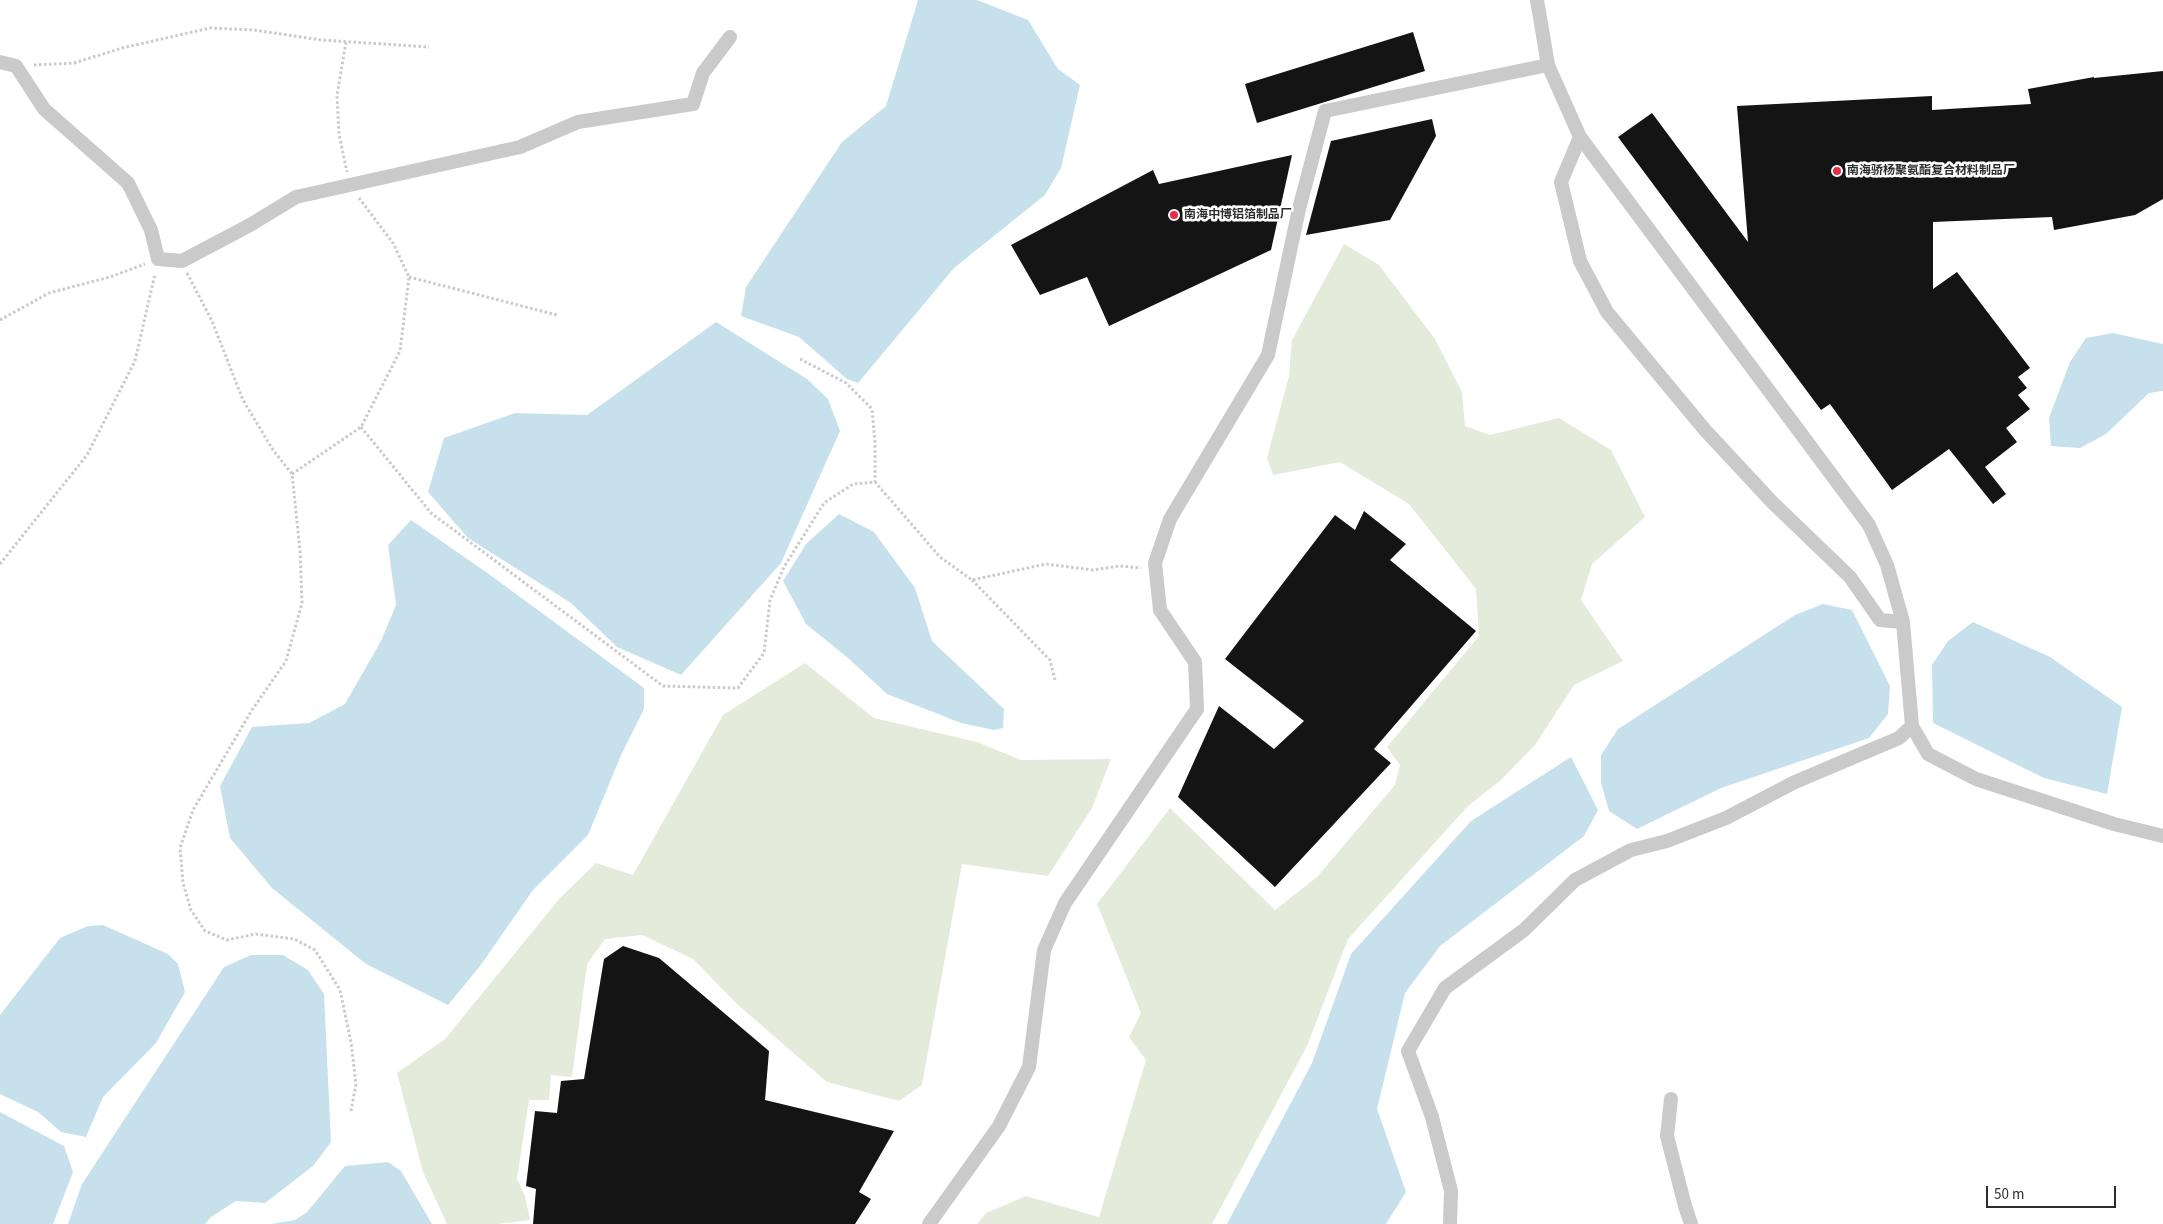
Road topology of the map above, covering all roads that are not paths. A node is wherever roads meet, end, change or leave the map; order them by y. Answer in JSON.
{"nodes":[{"id":1,"x":1537,"y":0,"type":"edge"},
{"id":2,"x":730,"y":37,"type":"dead end"},
{"id":3,"x":0,"y":62,"type":"edge"},
{"id":4,"x":1548,"y":65,"type":"junction"},
{"id":5,"x":1580,"y":137,"type":"junction"},
{"id":6,"x":1903,"y":622,"type":"junction"},
{"id":7,"x":1912,"y":726,"type":"junction"},
{"id":8,"x":2163,"y":836,"type":"edge"},
{"id":9,"x":1671,"y":1099,"type":"dead end"},
{"id":10,"x":929,"y":1224,"type":"edge"},
{"id":11,"x":1450,"y":1224,"type":"edge"},
{"id":12,"x":1691,"y":1224,"type":"edge"}],
"edges":[{"from":1,"to":4,"type":"street"},
{"from":2,"to":3,"type":"street"},
{"from":4,"to":5,"type":"street"},
{"from":4,"to":10,"type":"street"},
{"from":5,"to":6,"type":"street"},
{"from":5,"to":6,"type":"street"},
{"from":6,"to":7,"type":"street"},
{"from":7,"to":8,"type":"street"},
{"from":7,"to":11,"type":"street"},
{"from":9,"to":12,"type":"street"}]}
